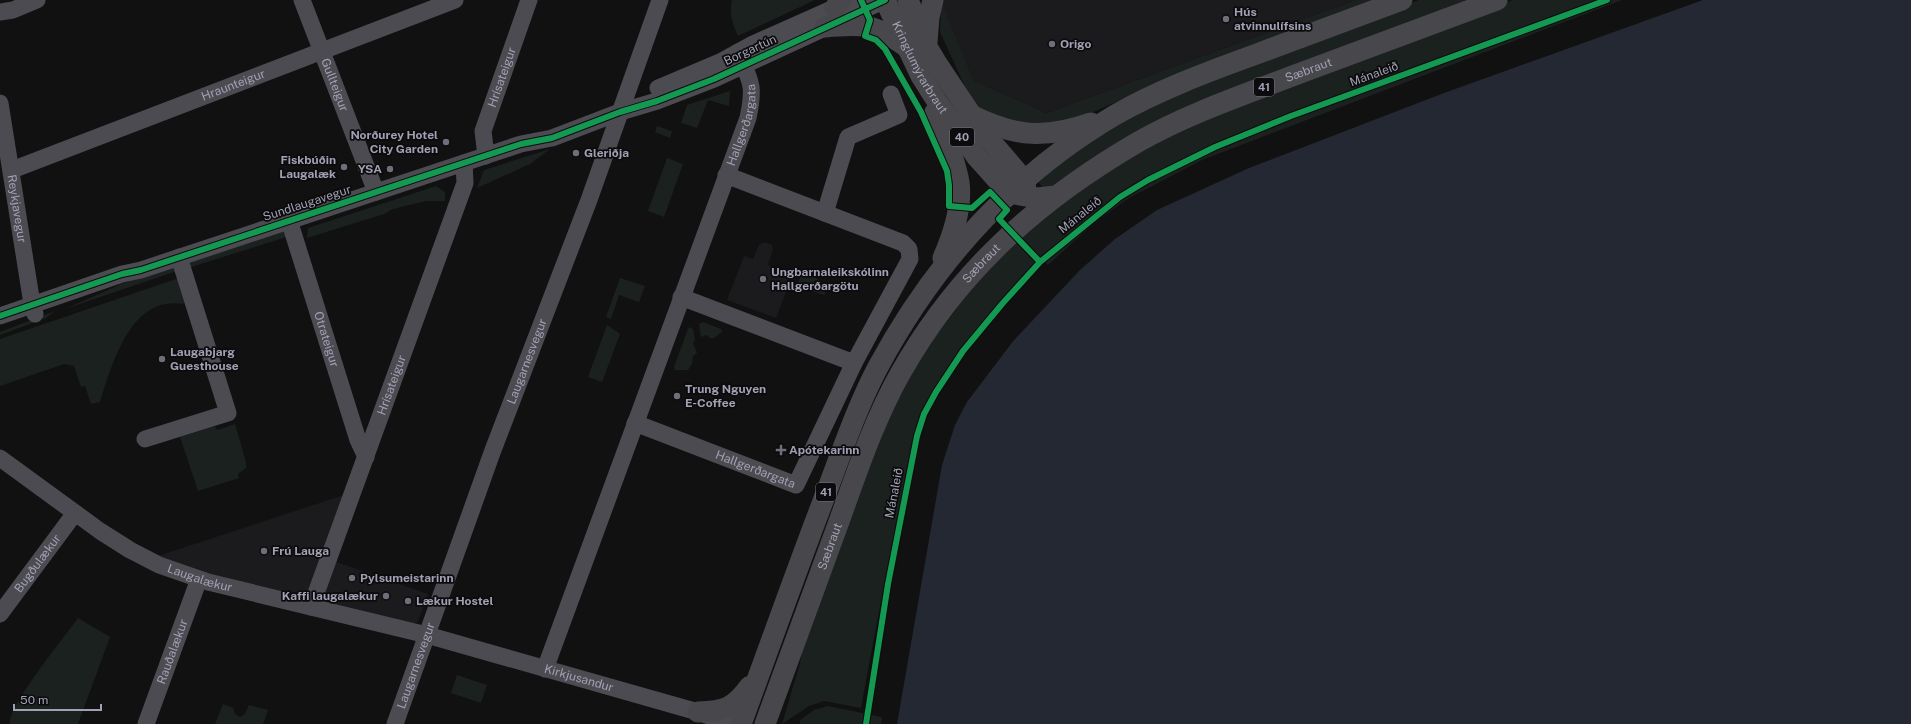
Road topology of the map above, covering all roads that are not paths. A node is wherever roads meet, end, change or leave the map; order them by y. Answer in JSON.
{"nodes":[{"id":1,"x":37,"y":0,"type":"edge"},
{"id":2,"x":302,"y":0,"type":"edge"},
{"id":3,"x":455,"y":0,"type":"edge"},
{"id":4,"x":529,"y":0,"type":"edge"},
{"id":5,"x":660,"y":0,"type":"edge"},
{"id":6,"x":885,"y":0,"type":"edge"},
{"id":7,"x":908,"y":0,"type":"edge"},
{"id":8,"x":933,"y":0,"type":"edge"},
{"id":9,"x":1402,"y":0,"type":"edge"},
{"id":10,"x":1497,"y":0,"type":"edge"},
{"id":11,"x":843,"y":3,"type":"edge"},
{"id":12,"x":0,"y":12,"type":"edge"},
{"id":13,"x":825,"y":27,"type":"junction"},
{"id":14,"x":918,"y":48,"type":"junction"},
{"id":15,"x":322,"y":51,"type":"junction"},
{"id":16,"x":741,"y":58,"type":"junction"},
{"id":17,"x":921,"y":76,"type":"junction"},
{"id":18,"x":891,"y":94,"type":"dead end"},
{"id":19,"x":0,"y":103,"type":"edge"},
{"id":20,"x":622,"y":106,"type":"junction"},
{"id":21,"x":1116,"y":115,"type":"junction"},
{"id":22,"x":972,"y":116,"type":"junction"},
{"id":23,"x":586,"y":125,"type":"junction"},
{"id":24,"x":521,"y":144,"type":"junction"},
{"id":25,"x":606,"y":152,"type":"junction"},
{"id":26,"x":486,"y":156,"type":"junction"},
{"id":27,"x":464,"y":163,"type":"junction"},
{"id":28,"x":12,"y":170,"type":"junction"},
{"id":29,"x":726,"y":175,"type":"junction"},
{"id":30,"x":1020,"y":190,"type":"junction"},
{"id":31,"x":376,"y":192,"type":"junction"},
{"id":32,"x":1056,"y":196,"type":"junction"},
{"id":33,"x":825,"y":213,"type":"junction"},
{"id":34,"x":289,"y":220,"type":"junction"},
{"id":35,"x":1014,"y":229,"type":"junction"},
{"id":36,"x":179,"y":256,"type":"junction"},
{"id":37,"x":937,"y":273,"type":"junction"},
{"id":38,"x":681,"y":297,"type":"junction"},
{"id":39,"x":34,"y":309,"type":"junction"},
{"id":40,"x":0,"y":316,"type":"edge"},
{"id":41,"x":0,"y":326,"type":"edge"},
{"id":42,"x":854,"y":363,"type":"junction"},
{"id":43,"x":635,"y":423,"type":"junction"},
{"id":44,"x":145,"y":439,"type":"dead end"},
{"id":45,"x":366,"y":457,"type":"junction"},
{"id":46,"x":2,"y":465,"type":"edge"},
{"id":47,"x":75,"y":513,"type":"junction"},
{"id":48,"x":199,"y":579,"type":"junction"},
{"id":49,"x":311,"y":607,"type":"junction"},
{"id":50,"x":0,"y":614,"type":"edge"},
{"id":51,"x":427,"y":635,"type":"junction"},
{"id":52,"x":545,"y":669,"type":"junction"},
{"id":53,"x":760,"y":672,"type":"junction"},
{"id":54,"x":698,"y":712,"type":"junction"},
{"id":55,"x":146,"y":724,"type":"edge"},
{"id":56,"x":395,"y":724,"type":"edge"},
{"id":57,"x":716,"y":724,"type":"edge"},
{"id":58,"x":731,"y":724,"type":"edge"},
{"id":59,"x":741,"y":724,"type":"edge"},
{"id":60,"x":765,"y":724,"type":"edge"}],
"edges":[{"from":1,"to":12,"type":"street"},
{"from":2,"to":15,"type":"street","name":"Gullteigur"},
{"from":3,"to":15,"type":"street","name":"Hraunteigur"},
{"from":4,"to":26,"type":"street","name":"Hrísateigur"},
{"from":5,"to":20,"type":"street","name":"Laugarnesvegur"},
{"from":6,"to":13,"type":"street","name":"Borgartún"},
{"from":6,"to":14,"type":"main road","name":"Kringlumýrarbraut","number":"40"},
{"from":7,"to":14,"type":"main road","name":"Kringlumýrarbraut","number":"40"},
{"from":8,"to":14,"type":"main road"},
{"from":9,"to":21,"type":"main road","name":"Sæbraut","number":"41"},
{"from":10,"to":32,"type":"main road","name":"Sæbraut","number":"41"},
{"from":11,"to":16,"type":"street","name":"Borgartún"},
{"from":13,"to":14,"type":"main road"},
{"from":13,"to":16,"type":"street","name":"Borgartún"},
{"from":14,"to":17,"type":"main road","name":"Kringlumýrarbraut","number":"40"},
{"from":14,"to":22,"type":"main road","name":"Kringlumýrarbraut","number":"40"},
{"from":15,"to":28,"type":"street","name":"Hraunteigur"},
{"from":15,"to":31,"type":"street","name":"Gullteigur"},
{"from":16,"to":20,"type":"street","name":"Borgartún"},
{"from":16,"to":29,"type":"street","name":"Hallgerðargata"},
{"from":17,"to":30,"type":"main road","name":"Kringlumýrarbraut","number":"40"},
{"from":17,"to":37,"type":"main road"},
{"from":18,"to":33,"type":"street"},
{"from":19,"to":28,"type":"street","name":"Reykjavegur"},
{"from":20,"to":23,"type":"street","name":"Sundlaugavegur"},
{"from":20,"to":24,"type":"street","name":"Sundlaugavegur"},
{"from":20,"to":25,"type":"street","name":"Laugarnesvegur"},
{"from":21,"to":22,"type":"main road"},
{"from":21,"to":30,"type":"main road","name":"Sæbraut","number":"41"},
{"from":22,"to":30,"type":"main road","name":"Kringlumýrarbraut","number":"40"},
{"from":23,"to":24,"type":"street","name":"Sundlaugavegur"},
{"from":23,"to":25,"type":"street"},
{"from":24,"to":26,"type":"street","name":"Sundlaugavegur"},
{"from":25,"to":51,"type":"street","name":"Laugarnesvegur"},
{"from":26,"to":27,"type":"street","name":"Sundlaugavegur"},
{"from":27,"to":31,"type":"street","name":"Sundlaugavegur"},
{"from":27,"to":45,"type":"street","name":"Hrísateigur"},
{"from":28,"to":39,"type":"street","name":"Reykjavegur"},
{"from":29,"to":33,"type":"street","name":"Hallgerðargata"},
{"from":29,"to":38,"type":"street","name":"Hallgerðargata"},
{"from":30,"to":32,"type":"main road"},
{"from":30,"to":35,"type":"main road"},
{"from":30,"to":37,"type":"main road","name":"Sæbraut","number":"41"},
{"from":31,"to":34,"type":"street","name":"Sundlaugavegur"},
{"from":32,"to":35,"type":"main road","name":"Sæbraut","number":"41"},
{"from":33,"to":42,"type":"street","name":"Hallgerðargata"},
{"from":34,"to":36,"type":"street","name":"Sundlaugavegur"},
{"from":34,"to":45,"type":"street","name":"Otrateigur"},
{"from":35,"to":60,"type":"main road","name":"Sæbraut","number":"41"},
{"from":36,"to":39,"type":"street","name":"Sundlaugavegur"},
{"from":36,"to":44,"type":"street"},
{"from":37,"to":53,"type":"main road","name":"Sæbraut","number":"41"},
{"from":38,"to":42,"type":"street"},
{"from":38,"to":43,"type":"street","name":"Hallgerðargata"},
{"from":39,"to":40,"type":"street","name":"Sundlaugavegur"},
{"from":39,"to":41,"type":"street","name":"Sundlaugavegur"},
{"from":42,"to":43,"type":"street","name":"Hallgerðargata"},
{"from":43,"to":52,"type":"street","name":"Hallgerðargata"},
{"from":45,"to":49,"type":"street","name":"Hrísateigur"},
{"from":46,"to":47,"type":"street","name":"Laugalækur"},
{"from":47,"to":48,"type":"street","name":"Laugalækur"},
{"from":47,"to":50,"type":"street","name":"Bugðulækur"},
{"from":48,"to":49,"type":"street","name":"Laugalækur"},
{"from":48,"to":55,"type":"street","name":"Rauðalækur"},
{"from":49,"to":51,"type":"street","name":"Laugalækur"},
{"from":51,"to":52,"type":"street","name":"Kirkjusandur"},
{"from":51,"to":56,"type":"street","name":"Laugarnesvegur"},
{"from":52,"to":54,"type":"street","name":"Kirkjusandur"},
{"from":53,"to":54,"type":"main road"},
{"from":53,"to":59,"type":"main road","name":"Sæbraut","number":"41"},
{"from":54,"to":57,"type":"main road"},
{"from":54,"to":58,"type":"street","name":"Kirkjusandur"}]}
